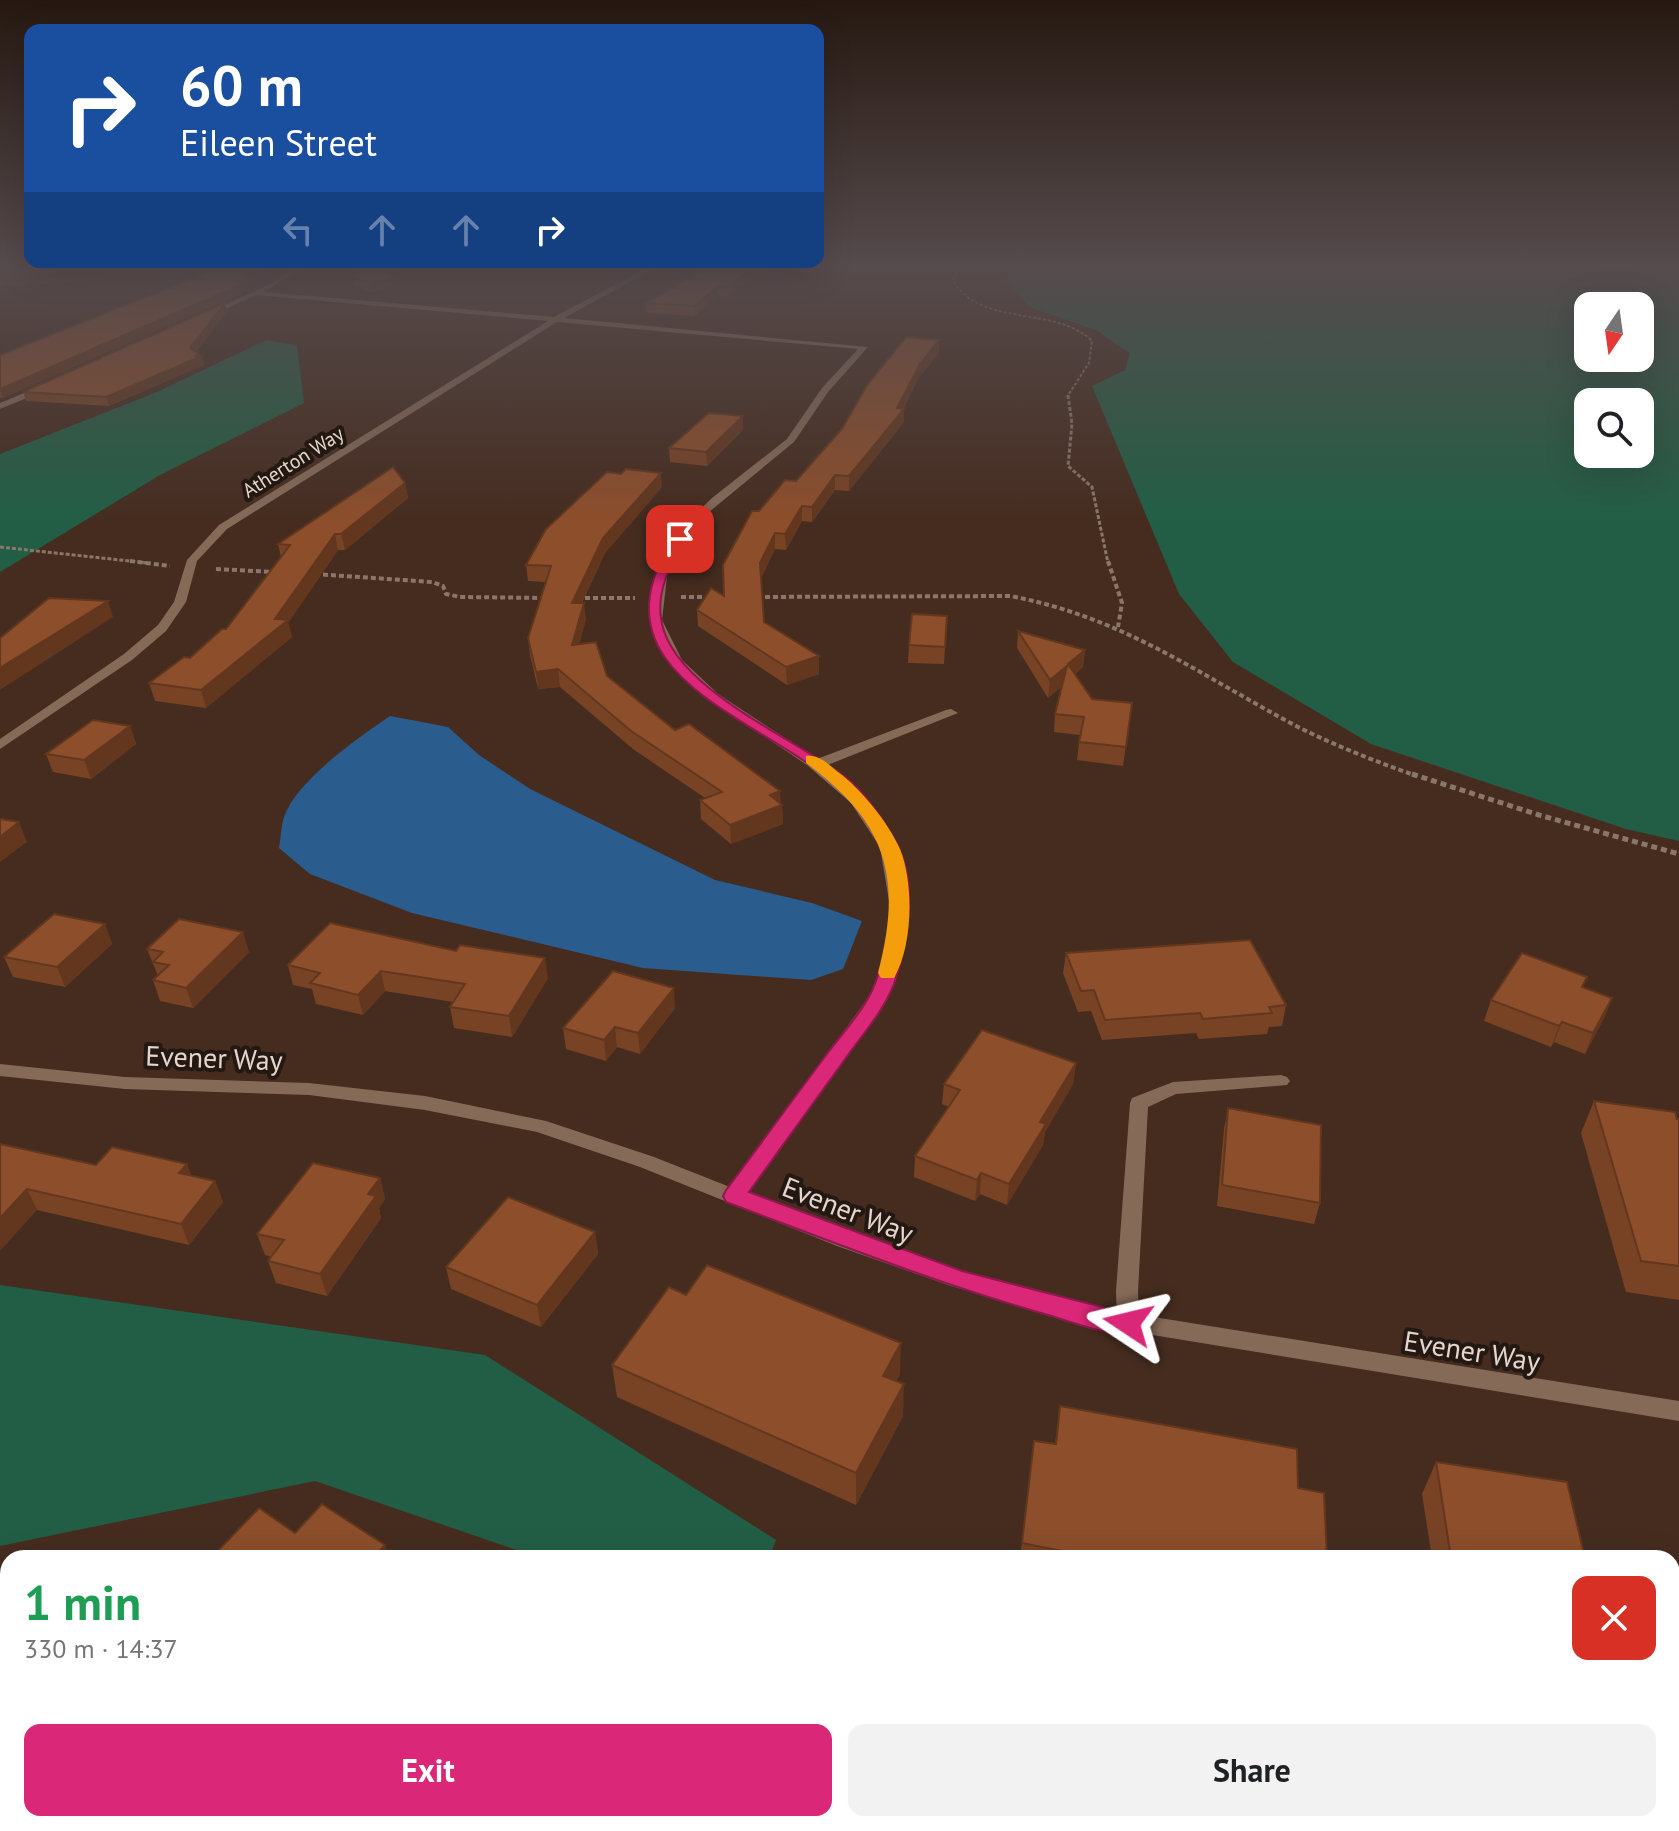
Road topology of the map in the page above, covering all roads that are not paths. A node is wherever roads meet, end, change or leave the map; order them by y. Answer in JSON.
{"nodes":[{"id":1,"x":506,"y":350,"type":"edge"},
{"id":2,"x":861,"y":350,"type":"edge"},
{"id":3,"x":58,"y":381,"type":"edge"},
{"id":4,"x":0,"y":406,"type":"edge"},
{"id":5,"x":951,"y":713,"type":"dead end"},
{"id":6,"x":0,"y":745,"type":"edge"},
{"id":7,"x":817,"y":764,"type":"junction"},
{"id":8,"x":0,"y":1070,"type":"edge"},
{"id":9,"x":1281,"y":1081,"type":"dead end"},
{"id":10,"x":734,"y":1196,"type":"junction"},
{"id":11,"x":1128,"y":1323,"type":"junction"},
{"id":12,"x":1679,"y":1411,"type":"edge"}],
"edges":[{"from":1,"to":6,"type":"street","name":"Atherton Way"},
{"from":2,"to":7,"type":"street"},
{"from":3,"to":4,"type":"street"},
{"from":5,"to":7,"type":"street"},
{"from":7,"to":10,"type":"street"},
{"from":8,"to":10,"type":"street","name":"Evener Way"},
{"from":9,"to":11,"type":"street"},
{"from":10,"to":11,"type":"street","name":"Evener Way"},
{"from":11,"to":12,"type":"street","name":"Evener Way"}]}
